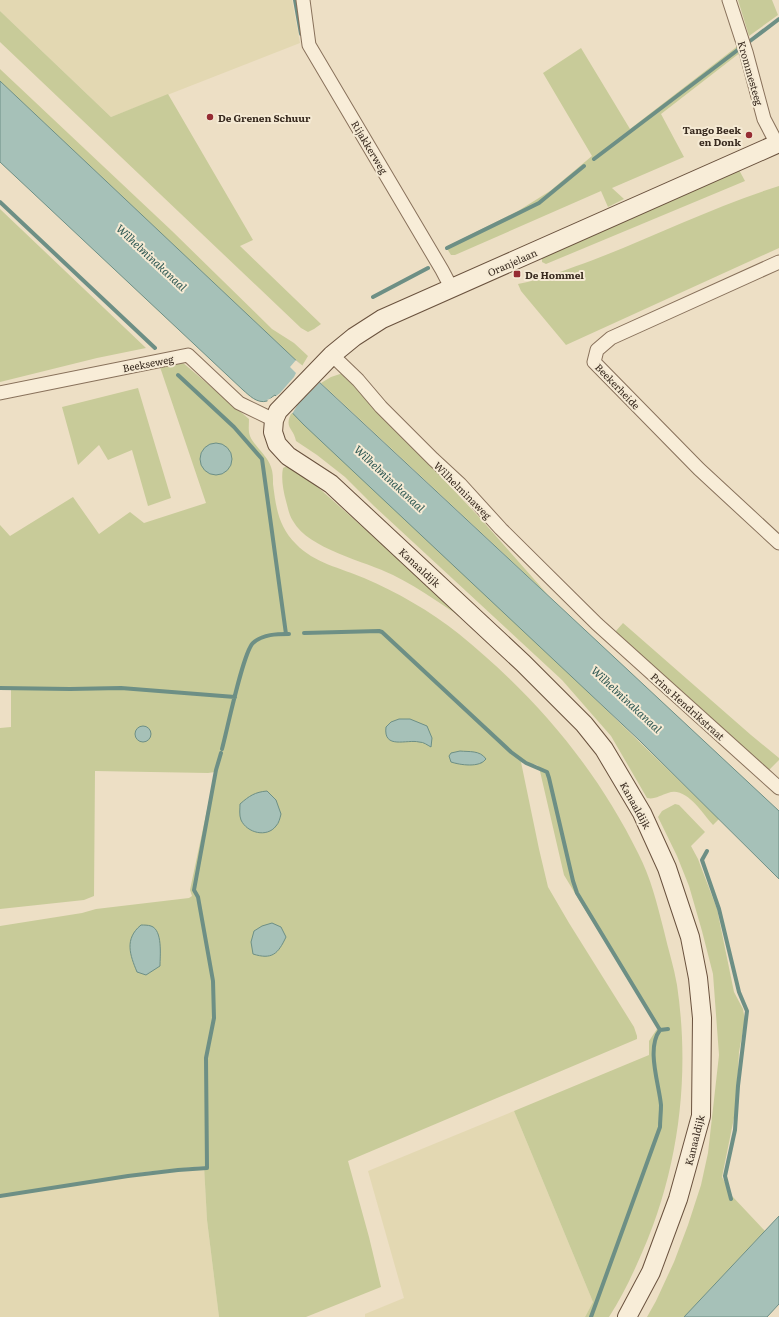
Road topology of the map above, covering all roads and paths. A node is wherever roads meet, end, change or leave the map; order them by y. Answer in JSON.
{"nodes":[{"id":1,"x":303,"y":0,"type":"edge"},
{"id":2,"x":729,"y":0,"type":"edge"},
{"id":3,"x":778,"y":144,"type":"edge"},
{"id":4,"x":779,"y":262,"type":"edge"},
{"id":5,"x":452,"y":288,"type":"junction"},
{"id":6,"x":332,"y":355,"type":"junction"},
{"id":7,"x":0,"y":393,"type":"edge"},
{"id":8,"x":276,"y":416,"type":"junction"},
{"id":9,"x":779,"y":543,"type":"edge"},
{"id":10,"x":597,"y":624,"type":"joint"},
{"id":11,"x":779,"y":788,"type":"edge"},
{"id":12,"x":627,"y":1317,"type":"edge"}],
"edges":[{"from":1,"to":5,"type":"street","name":"Rijakkerweg"},
{"from":2,"to":3,"type":"street","name":"Krommesteeg"},
{"from":3,"to":5,"type":"main road","name":"Oranjelaan"},
{"from":4,"to":9,"type":"street","name":"Beekerheide"},
{"from":5,"to":6,"type":"main road","name":"Oranjelaan"},
{"from":6,"to":8,"type":"main road","name":"Oranjelaan"},
{"from":6,"to":10,"type":"street","name":"Wilhelminaweg"},
{"from":7,"to":8,"type":"street","name":"Beekseweg"},
{"from":8,"to":12,"type":"main road","name":"Kanaaldijk"},
{"from":10,"to":11,"type":"street","name":"Prins Hendrikstraat"}]}
